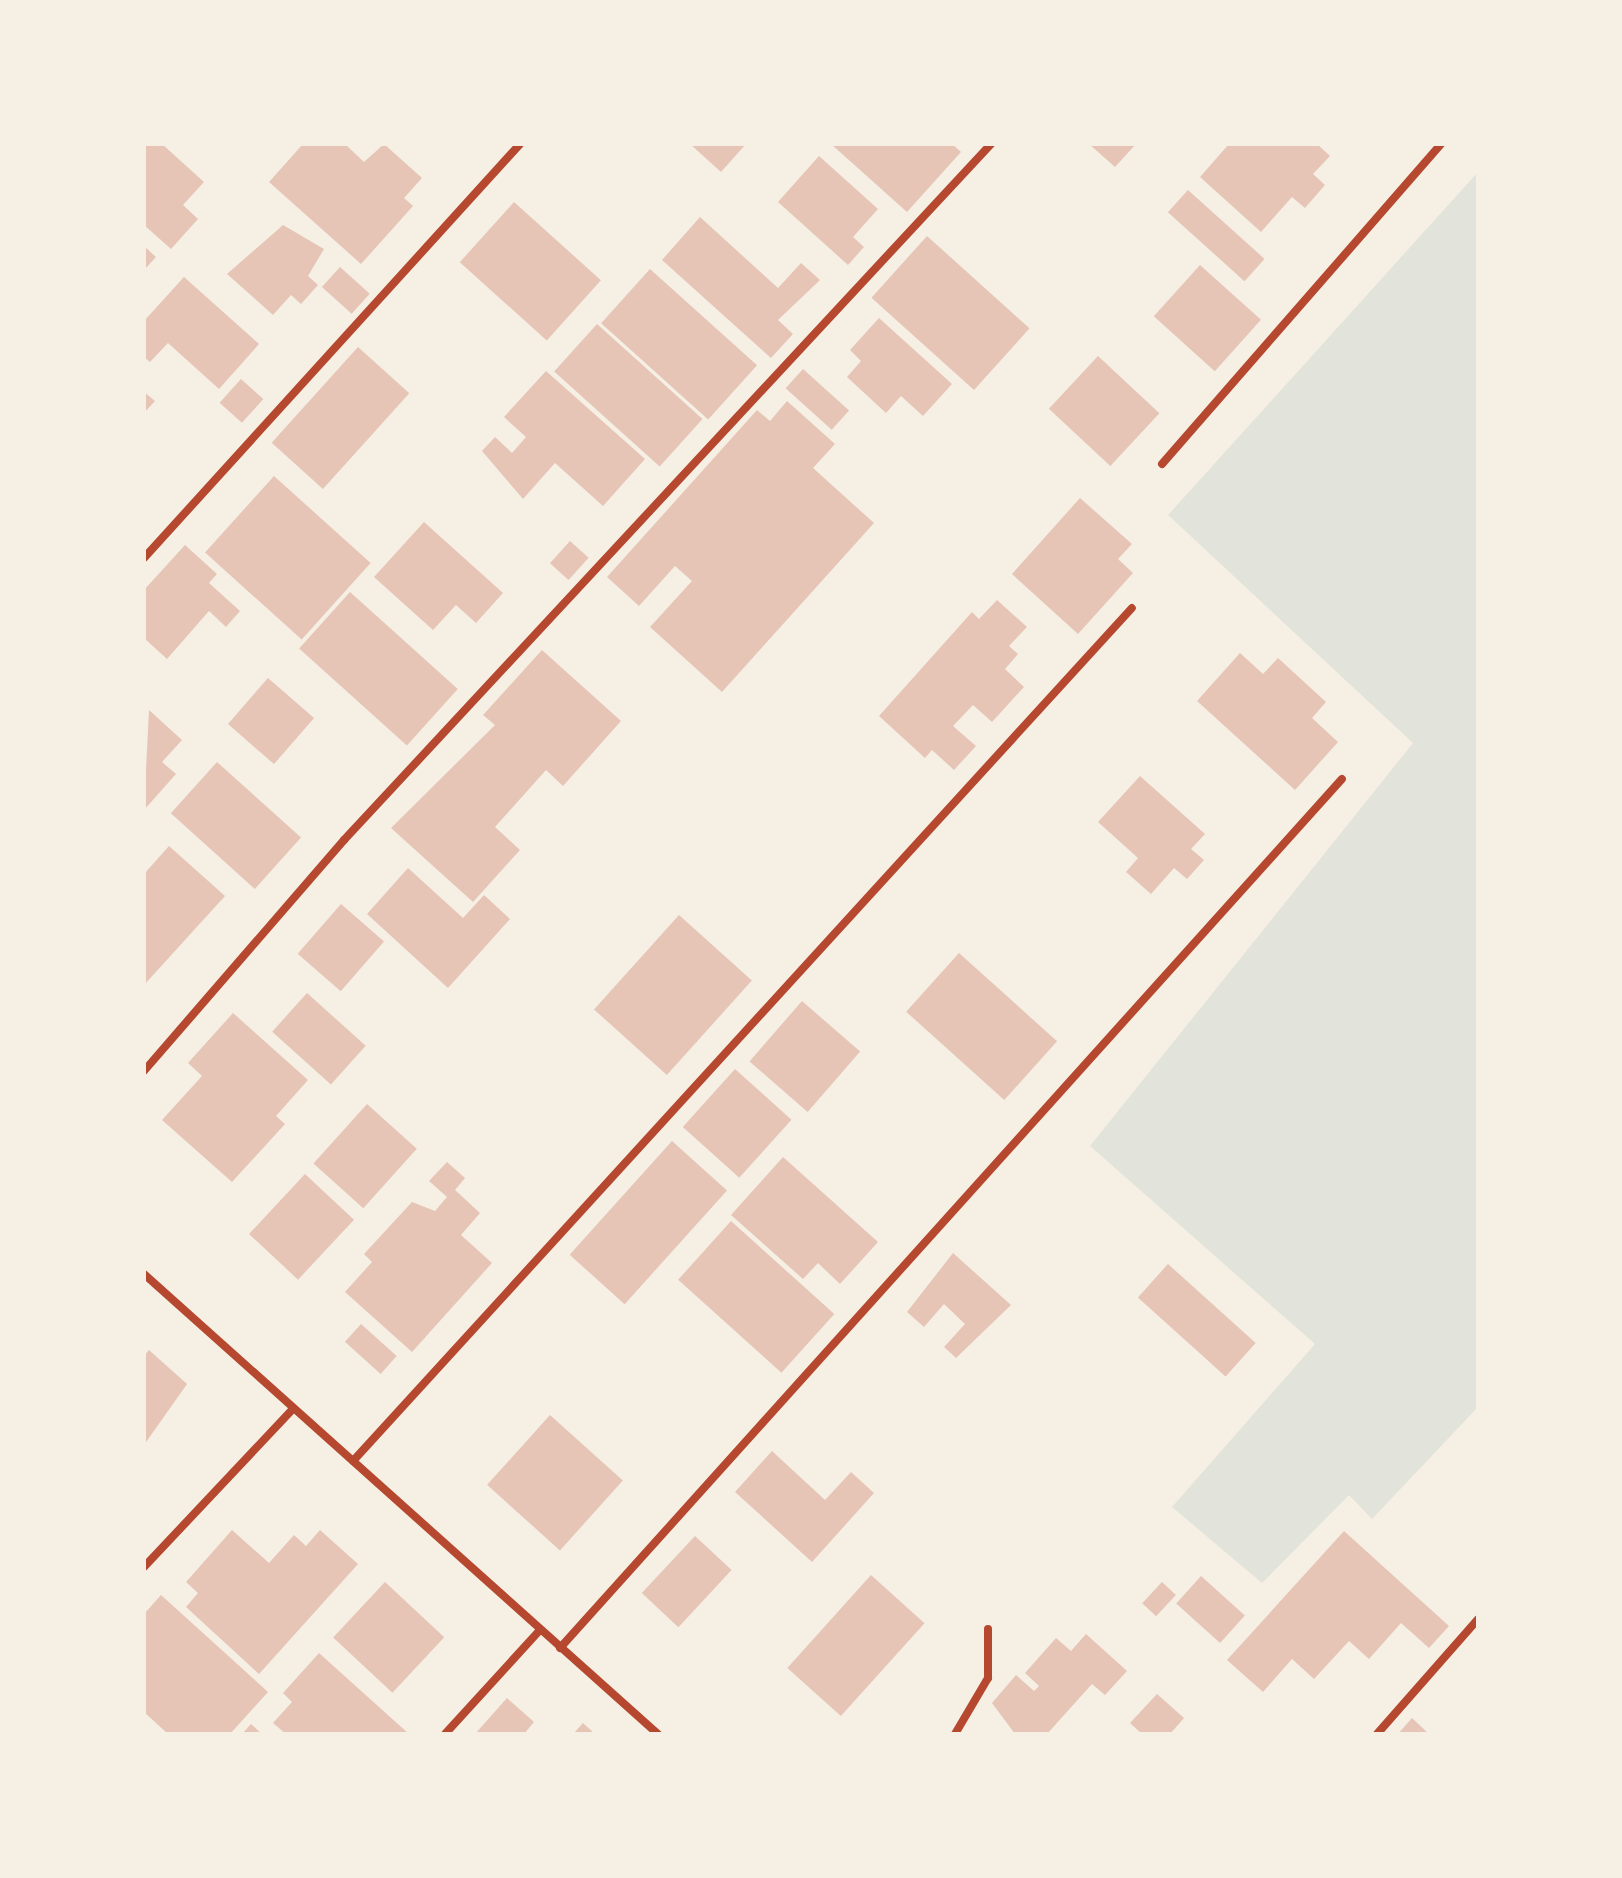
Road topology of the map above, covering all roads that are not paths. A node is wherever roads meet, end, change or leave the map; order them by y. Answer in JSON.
{"nodes":[{"id":1,"x":520,"y":144,"type":"edge"},
{"id":2,"x":991,"y":144,"type":"edge"},
{"id":3,"x":1441,"y":144,"type":"edge"},
{"id":4,"x":1162,"y":464,"type":"dead end"},
{"id":5,"x":144,"y":558,"type":"edge"},
{"id":6,"x":1132,"y":608,"type":"dead end"},
{"id":7,"x":1342,"y":779,"type":"dead end"},
{"id":8,"x":144,"y":1071,"type":"edge"},
{"id":9,"x":144,"y":1274,"type":"edge"},
{"id":10,"x":293,"y":1409,"type":"junction"},
{"id":11,"x":353,"y":1461,"type":"junction"},
{"id":12,"x":144,"y":1567,"type":"edge"},
{"id":13,"x":1478,"y":1619,"type":"edge"},
{"id":14,"x":988,"y":1629,"type":"dead end"},
{"id":15,"x":540,"y":1630,"type":"junction"},
{"id":16,"x":560,"y":1648,"type":"junction"},
{"id":17,"x":445,"y":1734,"type":"edge"},
{"id":18,"x":658,"y":1734,"type":"edge"},
{"id":19,"x":955,"y":1734,"type":"edge"},
{"id":20,"x":1377,"y":1734,"type":"edge"}],
"edges":[{"from":1,"to":5,"type":"street"},
{"from":2,"to":8,"type":"street"},
{"from":3,"to":4,"type":"street"},
{"from":6,"to":11,"type":"street"},
{"from":7,"to":16,"type":"street"},
{"from":9,"to":10,"type":"street"},
{"from":10,"to":11,"type":"street"},
{"from":10,"to":12,"type":"street"},
{"from":11,"to":15,"type":"street"},
{"from":13,"to":20,"type":"street"},
{"from":14,"to":19,"type":"street"},
{"from":15,"to":16,"type":"street"},
{"from":15,"to":17,"type":"street"},
{"from":16,"to":18,"type":"street"}]}
